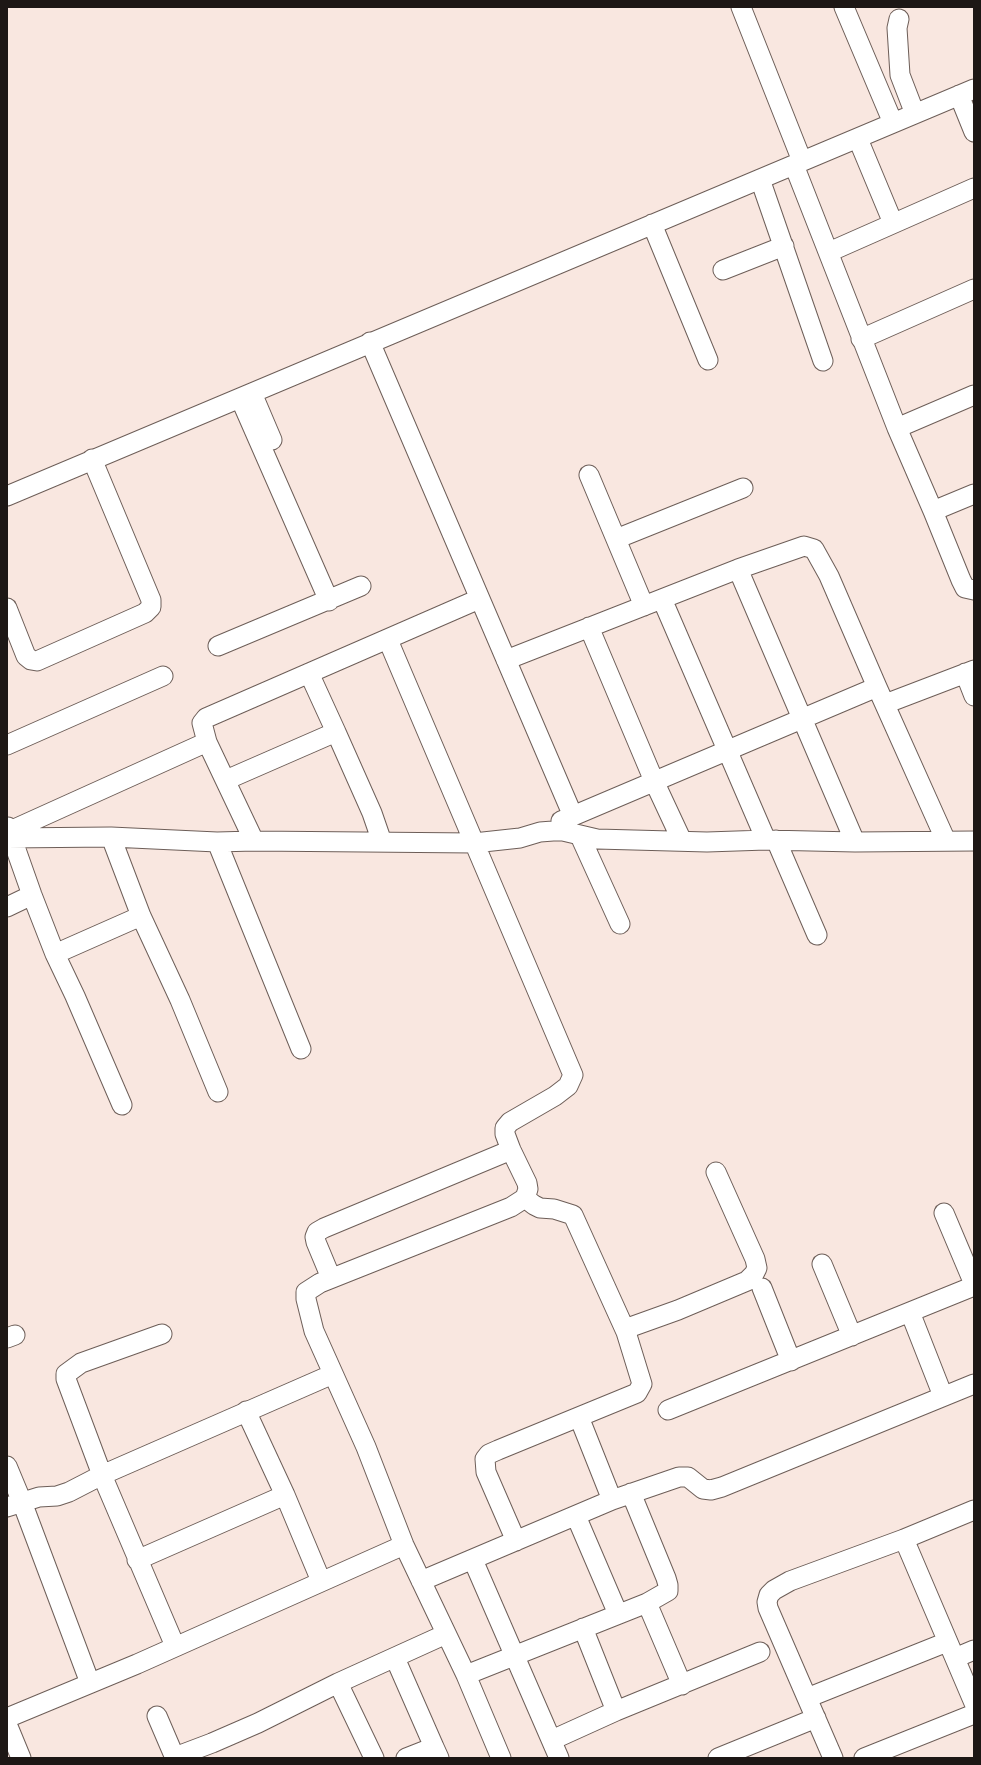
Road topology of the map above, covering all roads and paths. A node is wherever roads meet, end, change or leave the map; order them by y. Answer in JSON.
{"nodes":[{"id":1,"x":741,"y":7,"type":"edge"},
{"id":2,"x":844,"y":7,"type":"edge"},
{"id":3,"x":899,"y":19,"type":"dead end"},
{"id":4,"x":967,"y":92,"type":"edge"},
{"id":5,"x":915,"y":114,"type":"junction"},
{"id":6,"x":893,"y":123,"type":"junction"},
{"id":7,"x":974,"y":132,"type":"edge"},
{"id":8,"x":858,"y":139,"type":"junction"},
{"id":9,"x":798,"y":163,"type":"junction"},
{"id":10,"x":760,"y":179,"type":"junction"},
{"id":11,"x":974,"y":188,"type":"edge"},
{"id":12,"x":893,"y":223,"type":"junction"},
{"id":13,"x":652,"y":224,"type":"junction"},
{"id":14,"x":784,"y":246,"type":"junction"},
{"id":15,"x":828,"y":252,"type":"junction"},
{"id":16,"x":723,"y":270,"type":"dead end"},
{"id":17,"x":974,"y":289,"type":"edge"},
{"id":18,"x":861,"y":339,"type":"junction"},
{"id":19,"x":370,"y":342,"type":"junction"},
{"id":20,"x":708,"y":360,"type":"dead end"},
{"id":21,"x":822,"y":362,"type":"dead end"},
{"id":22,"x":974,"y":395,"type":"edge"},
{"id":23,"x":246,"y":396,"type":"junction"},
{"id":24,"x":897,"y":428,"type":"junction"},
{"id":25,"x":92,"y":459,"type":"junction"},
{"id":26,"x":589,"y":475,"type":"dead end"},
{"id":27,"x":743,"y":488,"type":"dead end"},
{"id":28,"x":974,"y":494,"type":"edge"},
{"id":29,"x":7,"y":496,"type":"edge"},
{"id":30,"x":933,"y":511,"type":"junction"},
{"id":31,"x":616,"y":539,"type":"junction"},
{"id":32,"x":738,"y":569,"type":"junction"},
{"id":33,"x":362,"y":586,"type":"dead end"},
{"id":34,"x":974,"y":590,"type":"edge"},
{"id":35,"x":334,"y":599,"type":"junction"},
{"id":36,"x":662,"y":599,"type":"junction"},
{"id":37,"x":479,"y":600,"type":"junction"},
{"id":38,"x":644,"y":606,"type":"junction"},
{"id":39,"x":7,"y":608,"type":"edge"},
{"id":40,"x":589,"y":627,"type":"junction"},
{"id":41,"x":388,"y":640,"type":"junction"},
{"id":42,"x":218,"y":646,"type":"dead end"},
{"id":43,"x":506,"y":660,"type":"junction"},
{"id":44,"x":970,"y":672,"type":"edge"},
{"id":45,"x":309,"y":673,"type":"junction"},
{"id":46,"x":163,"y":676,"type":"dead end"},
{"id":47,"x":876,"y":687,"type":"junction"},
{"id":48,"x":974,"y":696,"type":"edge"},
{"id":49,"x":885,"y":704,"type":"junction"},
{"id":50,"x":804,"y":720,"type":"junction"},
{"id":51,"x":336,"y":732,"type":"junction"},
{"id":52,"x":207,"y":742,"type":"junction"},
{"id":53,"x":7,"y":745,"type":"edge"},
{"id":54,"x":728,"y":750,"type":"junction"},
{"id":55,"x":226,"y":780,"type":"junction"},
{"id":56,"x":654,"y":781,"type":"junction"},
{"id":57,"x":573,"y":816,"type":"junction"},
{"id":58,"x":540,"y":832,"type":"junction"},
{"id":59,"x":9,"y":833,"type":"edge"},
{"id":60,"x":580,"y":836,"type":"junction"},
{"id":61,"x":111,"y":837,"type":"junction"},
{"id":62,"x":771,"y":840,"type":"junction"},
{"id":63,"x":254,"y":841,"type":"junction"},
{"id":64,"x":682,"y":841,"type":"junction"},
{"id":65,"x":946,"y":841,"type":"junction"},
{"id":66,"x":974,"y":841,"type":"edge"},
{"id":67,"x":217,"y":842,"type":"junction"},
{"id":68,"x":382,"y":842,"type":"junction"},
{"id":69,"x":855,"y":842,"type":"junction"},
{"id":70,"x":474,"y":843,"type":"junction"},
{"id":71,"x":32,"y":896,"type":"junction"},
{"id":72,"x":7,"y":907,"type":"edge"},
{"id":73,"x":141,"y":916,"type":"junction"},
{"id":74,"x":620,"y":924,"type":"dead end"},
{"id":75,"x":817,"y":935,"type":"dead end"},
{"id":76,"x":56,"y":954,"type":"junction"},
{"id":77,"x":301,"y":1049,"type":"dead end"},
{"id":78,"x":218,"y":1092,"type":"dead end"},
{"id":79,"x":122,"y":1105,"type":"dead end"},
{"id":80,"x":511,"y":1150,"type":"junction"},
{"id":81,"x":716,"y":1172,"type":"dead end"},
{"id":82,"x":525,"y":1198,"type":"junction"},
{"id":83,"x":944,"y":1213,"type":"dead end"},
{"id":84,"x":822,"y":1264,"type":"dead end"},
{"id":85,"x":331,"y":1278,"type":"junction"},
{"id":86,"x":974,"y":1285,"type":"edge"},
{"id":87,"x":762,"y":1288,"type":"dead end"},
{"id":88,"x":910,"y":1312,"type":"junction"},
{"id":89,"x":625,"y":1329,"type":"junction"},
{"id":90,"x":162,"y":1334,"type":"dead end"},
{"id":91,"x":852,"y":1336,"type":"junction"},
{"id":92,"x":791,"y":1361,"type":"junction"},
{"id":93,"x":333,"y":1374,"type":"junction"},
{"id":94,"x":974,"y":1384,"type":"edge"},
{"id":95,"x":943,"y":1396,"type":"junction"},
{"id":96,"x":668,"y":1410,"type":"dead end"},
{"id":97,"x":246,"y":1411,"type":"junction"},
{"id":98,"x":579,"y":1417,"type":"junction"},
{"id":99,"x":7,"y":1466,"type":"edge"},
{"id":100,"x":102,"y":1475,"type":"junction"},
{"id":101,"x":631,"y":1493,"type":"junction"},
{"id":102,"x":285,"y":1495,"type":"junction"},
{"id":103,"x":612,"y":1500,"type":"junction"},
{"id":104,"x":15,"y":1504,"type":"edge"},
{"id":105,"x":974,"y":1510,"type":"edge"},
{"id":106,"x":576,"y":1516,"type":"junction"},
{"id":107,"x":904,"y":1539,"type":"junction"},
{"id":108,"x":516,"y":1541,"type":"junction"},
{"id":109,"x":404,"y":1545,"type":"junction"},
{"id":110,"x":137,"y":1560,"type":"junction"},
{"id":111,"x":473,"y":1560,"type":"junction"},
{"id":112,"x":321,"y":1581,"type":"junction"},
{"id":113,"x":421,"y":1581,"type":"junction"},
{"id":114,"x":647,"y":1603,"type":"junction"},
{"id":115,"x":618,"y":1614,"type":"junction"},
{"id":116,"x":583,"y":1628,"type":"junction"},
{"id":117,"x":446,"y":1634,"type":"junction"},
{"id":118,"x":175,"y":1646,"type":"junction"},
{"id":119,"x":951,"y":1650,"type":"junction"},
{"id":120,"x":974,"y":1650,"type":"edge"},
{"id":121,"x":760,"y":1652,"type":"dead end"},
{"id":122,"x":514,"y":1654,"type":"junction"},
{"id":123,"x":395,"y":1658,"type":"junction"},
{"id":124,"x":466,"y":1675,"type":"junction"},
{"id":125,"x":90,"y":1683,"type":"junction"},
{"id":126,"x":338,"y":1683,"type":"junction"},
{"id":127,"x":682,"y":1685,"type":"junction"},
{"id":128,"x":807,"y":1698,"type":"junction"},
{"id":129,"x":974,"y":1702,"type":"edge"},
{"id":130,"x":616,"y":1711,"type":"junction"},
{"id":131,"x":974,"y":1714,"type":"edge"},
{"id":132,"x":157,"y":1716,"type":"dead end"},
{"id":133,"x":7,"y":1718,"type":"edge"},
{"id":134,"x":816,"y":1718,"type":"junction"},
{"id":135,"x":7,"y":1724,"type":"edge"},
{"id":136,"x":552,"y":1740,"type":"junction"},
{"id":137,"x":437,"y":1752,"type":"edge"},
{"id":138,"x":725,"y":1757,"type":"edge"},
{"id":139,"x":21,"y":1758,"type":"edge"},
{"id":140,"x":175,"y":1758,"type":"edge"},
{"id":141,"x":374,"y":1758,"type":"edge"},
{"id":142,"x":406,"y":1758,"type":"edge"},
{"id":143,"x":501,"y":1758,"type":"edge"},
{"id":144,"x":559,"y":1758,"type":"edge"},
{"id":145,"x":833,"y":1758,"type":"edge"},
{"id":146,"x":864,"y":1758,"type":"edge"}],
"edges":[{"from":1,"to":9,"type":"street"},
{"from":2,"to":6,"type":"street"},
{"from":3,"to":5,"type":"street"},
{"from":4,"to":5,"type":"street"},
{"from":4,"to":7,"type":"street"},
{"from":5,"to":6,"type":"street"},
{"from":6,"to":8,"type":"street"},
{"from":8,"to":9,"type":"street"},
{"from":8,"to":12,"type":"street"},
{"from":9,"to":10,"type":"street"},
{"from":9,"to":15,"type":"street"},
{"from":10,"to":13,"type":"street"},
{"from":10,"to":14,"type":"street"},
{"from":11,"to":12,"type":"street"},
{"from":12,"to":15,"type":"street"},
{"from":13,"to":19,"type":"street"},
{"from":13,"to":20,"type":"street"},
{"from":14,"to":16,"type":"street"},
{"from":14,"to":21,"type":"street"},
{"from":15,"to":18,"type":"street"},
{"from":17,"to":18,"type":"street"},
{"from":18,"to":24,"type":"street"},
{"from":19,"to":23,"type":"street"},
{"from":19,"to":37,"type":"street"},
{"from":22,"to":24,"type":"street"},
{"from":23,"to":25,"type":"street"},
{"from":23,"to":35,"type":"street"},
{"from":24,"to":30,"type":"street"},
{"from":25,"to":29,"type":"street"},
{"from":25,"to":39,"type":"street"},
{"from":26,"to":31,"type":"street"},
{"from":27,"to":31,"type":"street"},
{"from":28,"to":30,"type":"street"},
{"from":30,"to":34,"type":"street"},
{"from":31,"to":38,"type":"street"},
{"from":32,"to":36,"type":"street"},
{"from":32,"to":47,"type":"street"},
{"from":32,"to":50,"type":"street"},
{"from":33,"to":35,"type":"street"},
{"from":35,"to":42,"type":"street"},
{"from":36,"to":38,"type":"street"},
{"from":36,"to":54,"type":"street"},
{"from":37,"to":41,"type":"street"},
{"from":37,"to":43,"type":"street"},
{"from":38,"to":40,"type":"street"},
{"from":40,"to":43,"type":"street"},
{"from":40,"to":56,"type":"street"},
{"from":41,"to":45,"type":"street"},
{"from":41,"to":70,"type":"street"},
{"from":43,"to":57,"type":"street"},
{"from":44,"to":48,"type":"street"},
{"from":44,"to":49,"type":"street"},
{"from":45,"to":51,"type":"street"},
{"from":45,"to":52,"type":"street"},
{"from":46,"to":53,"type":"street"},
{"from":47,"to":49,"type":"street"},
{"from":47,"to":50,"type":"street"},
{"from":49,"to":65,"type":"street"},
{"from":50,"to":54,"type":"street"},
{"from":50,"to":69,"type":"street"},
{"from":51,"to":55,"type":"street"},
{"from":51,"to":68,"type":"street"},
{"from":52,"to":55,"type":"street"},
{"from":52,"to":59,"type":"street"},
{"from":54,"to":56,"type":"street"},
{"from":54,"to":62,"type":"street"},
{"from":55,"to":63,"type":"street"},
{"from":56,"to":57,"type":"street"},
{"from":56,"to":64,"type":"street"},
{"from":57,"to":58,"type":"street"},
{"from":58,"to":60,"type":"street"},
{"from":58,"to":70,"type":"street"},
{"from":59,"to":61,"type":"street"},
{"from":59,"to":71,"type":"street"},
{"from":60,"to":64,"type":"street"},
{"from":60,"to":74,"type":"street"},
{"from":61,"to":67,"type":"street"},
{"from":61,"to":73,"type":"street"},
{"from":62,"to":64,"type":"street"},
{"from":62,"to":69,"type":"street"},
{"from":62,"to":75,"type":"street"},
{"from":63,"to":67,"type":"street"},
{"from":63,"to":68,"type":"street"},
{"from":65,"to":66,"type":"street"},
{"from":65,"to":69,"type":"street"},
{"from":67,"to":77,"type":"street"},
{"from":68,"to":70,"type":"street"},
{"from":70,"to":80,"type":"street"},
{"from":71,"to":72,"type":"street"},
{"from":71,"to":76,"type":"street"},
{"from":73,"to":76,"type":"street"},
{"from":73,"to":78,"type":"street"},
{"from":76,"to":79,"type":"street"},
{"from":80,"to":82,"type":"street"},
{"from":80,"to":85,"type":"street"},
{"from":81,"to":89,"type":"street"},
{"from":82,"to":85,"type":"street"},
{"from":82,"to":89,"type":"street"},
{"from":83,"to":86,"type":"street"},
{"from":84,"to":91,"type":"street"},
{"from":85,"to":93,"type":"street"},
{"from":86,"to":88,"type":"street"},
{"from":87,"to":92,"type":"street"},
{"from":88,"to":91,"type":"street"},
{"from":88,"to":95,"type":"street"},
{"from":89,"to":98,"type":"street"},
{"from":90,"to":100,"type":"street"},
{"from":91,"to":92,"type":"street"},
{"from":92,"to":96,"type":"street"},
{"from":93,"to":97,"type":"street"},
{"from":93,"to":109,"type":"street"},
{"from":94,"to":95,"type":"street"},
{"from":95,"to":101,"type":"street"},
{"from":97,"to":100,"type":"street"},
{"from":97,"to":102,"type":"street"},
{"from":98,"to":103,"type":"street"},
{"from":98,"to":108,"type":"street"},
{"from":99,"to":104,"type":"street"},
{"from":100,"to":104,"type":"street"},
{"from":100,"to":110,"type":"street"},
{"from":101,"to":103,"type":"street"},
{"from":101,"to":114,"type":"street"},
{"from":102,"to":110,"type":"street"},
{"from":102,"to":112,"type":"street"},
{"from":103,"to":106,"type":"street"},
{"from":104,"to":125,"type":"street"},
{"from":105,"to":107,"type":"street"},
{"from":106,"to":108,"type":"street"},
{"from":106,"to":115,"type":"street"},
{"from":107,"to":119,"type":"street"},
{"from":107,"to":128,"type":"street"},
{"from":108,"to":111,"type":"street"},
{"from":109,"to":112,"type":"street"},
{"from":109,"to":113,"type":"street"},
{"from":110,"to":118,"type":"street"},
{"from":111,"to":113,"type":"street"},
{"from":111,"to":122,"type":"street"},
{"from":112,"to":118,"type":"street"},
{"from":113,"to":117,"type":"street"},
{"from":114,"to":115,"type":"street"},
{"from":114,"to":127,"type":"street"},
{"from":115,"to":116,"type":"street"},
{"from":116,"to":122,"type":"street"},
{"from":116,"to":130,"type":"street"},
{"from":117,"to":123,"type":"street"},
{"from":117,"to":124,"type":"street"},
{"from":118,"to":125,"type":"street"},
{"from":119,"to":120,"type":"street"},
{"from":119,"to":128,"type":"street"},
{"from":119,"to":129,"type":"street"},
{"from":121,"to":127,"type":"street"},
{"from":122,"to":124,"type":"street"},
{"from":122,"to":136,"type":"street"},
{"from":123,"to":126,"type":"street"},
{"from":123,"to":137,"type":"street"},
{"from":124,"to":143,"type":"street"},
{"from":125,"to":133,"type":"street"},
{"from":126,"to":140,"type":"street"},
{"from":126,"to":141,"type":"street"},
{"from":127,"to":130,"type":"street"},
{"from":128,"to":134,"type":"street"},
{"from":130,"to":136,"type":"street"},
{"from":131,"to":146,"type":"street"},
{"from":132,"to":140,"type":"street"},
{"from":134,"to":138,"type":"street"},
{"from":134,"to":145,"type":"street"},
{"from":135,"to":139,"type":"street"},
{"from":136,"to":144,"type":"street"},
{"from":137,"to":142,"type":"street"}]}
